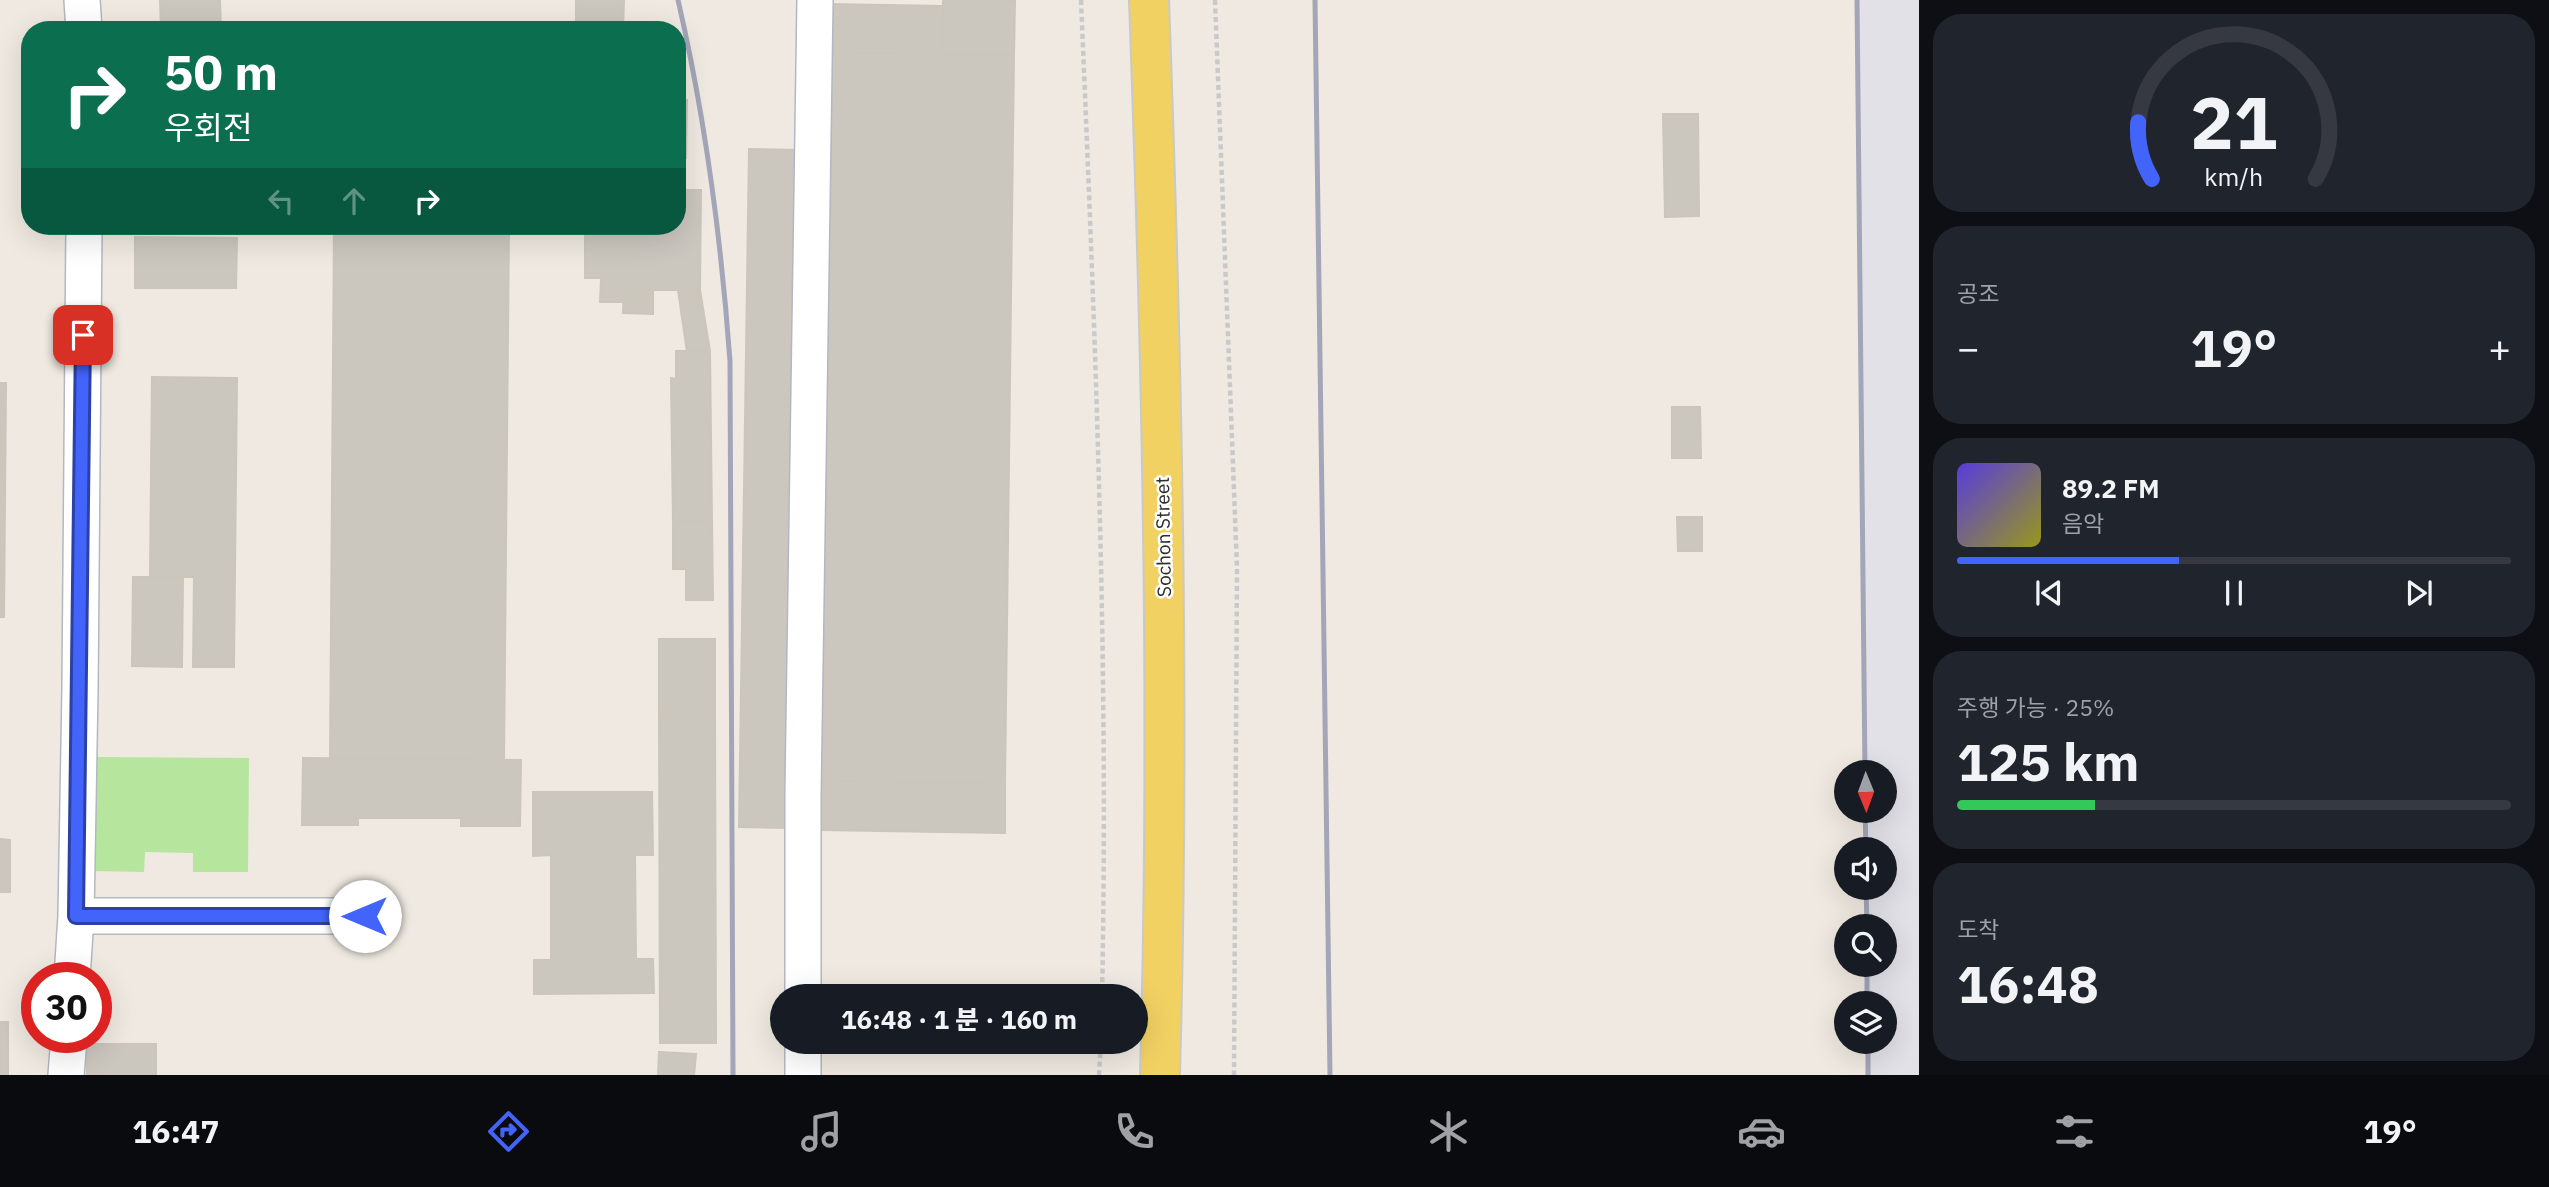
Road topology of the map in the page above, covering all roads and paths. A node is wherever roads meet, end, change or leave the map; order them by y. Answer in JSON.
{"nodes":[{"id":1,"x":82,"y":0,"type":"edge"},
{"id":2,"x":816,"y":0,"type":"edge"},
{"id":3,"x":1081,"y":0,"type":"edge"},
{"id":4,"x":1149,"y":0,"type":"edge"},
{"id":5,"x":1215,"y":0,"type":"edge"},
{"id":6,"x":84,"y":21,"type":"edge"},
{"id":7,"x":83,"y":235,"type":"edge"},
{"id":8,"x":76,"y":916,"type":"junction"},
{"id":9,"x":365,"y":916,"type":"dead end"},
{"id":10,"x":73,"y":962,"type":"edge"},
{"id":11,"x":803,"y":984,"type":"edge"},
{"id":12,"x":1102,"y":984,"type":"edge"},
{"id":13,"x":68,"y":1053,"type":"edge"},
{"id":14,"x":803,"y":1054,"type":"edge"},
{"id":15,"x":1101,"y":1054,"type":"edge"},
{"id":16,"x":66,"y":1075,"type":"edge"},
{"id":17,"x":803,"y":1075,"type":"edge"},
{"id":18,"x":1100,"y":1075,"type":"edge"},
{"id":19,"x":1160,"y":1075,"type":"edge"},
{"id":20,"x":1234,"y":1075,"type":"edge"}],
"edges":[{"from":1,"to":6,"type":"street"},
{"from":2,"to":11,"type":"street"},
{"from":3,"to":12,"type":"path"},
{"from":4,"to":19,"type":"main road","name":"Sochon Street"},
{"from":5,"to":20,"type":"path"},
{"from":7,"to":8,"type":"street"},
{"from":8,"to":9,"type":"street"},
{"from":8,"to":10,"type":"street"},
{"from":13,"to":16,"type":"street"},
{"from":14,"to":17,"type":"street"},
{"from":15,"to":18,"type":"path"}]}
